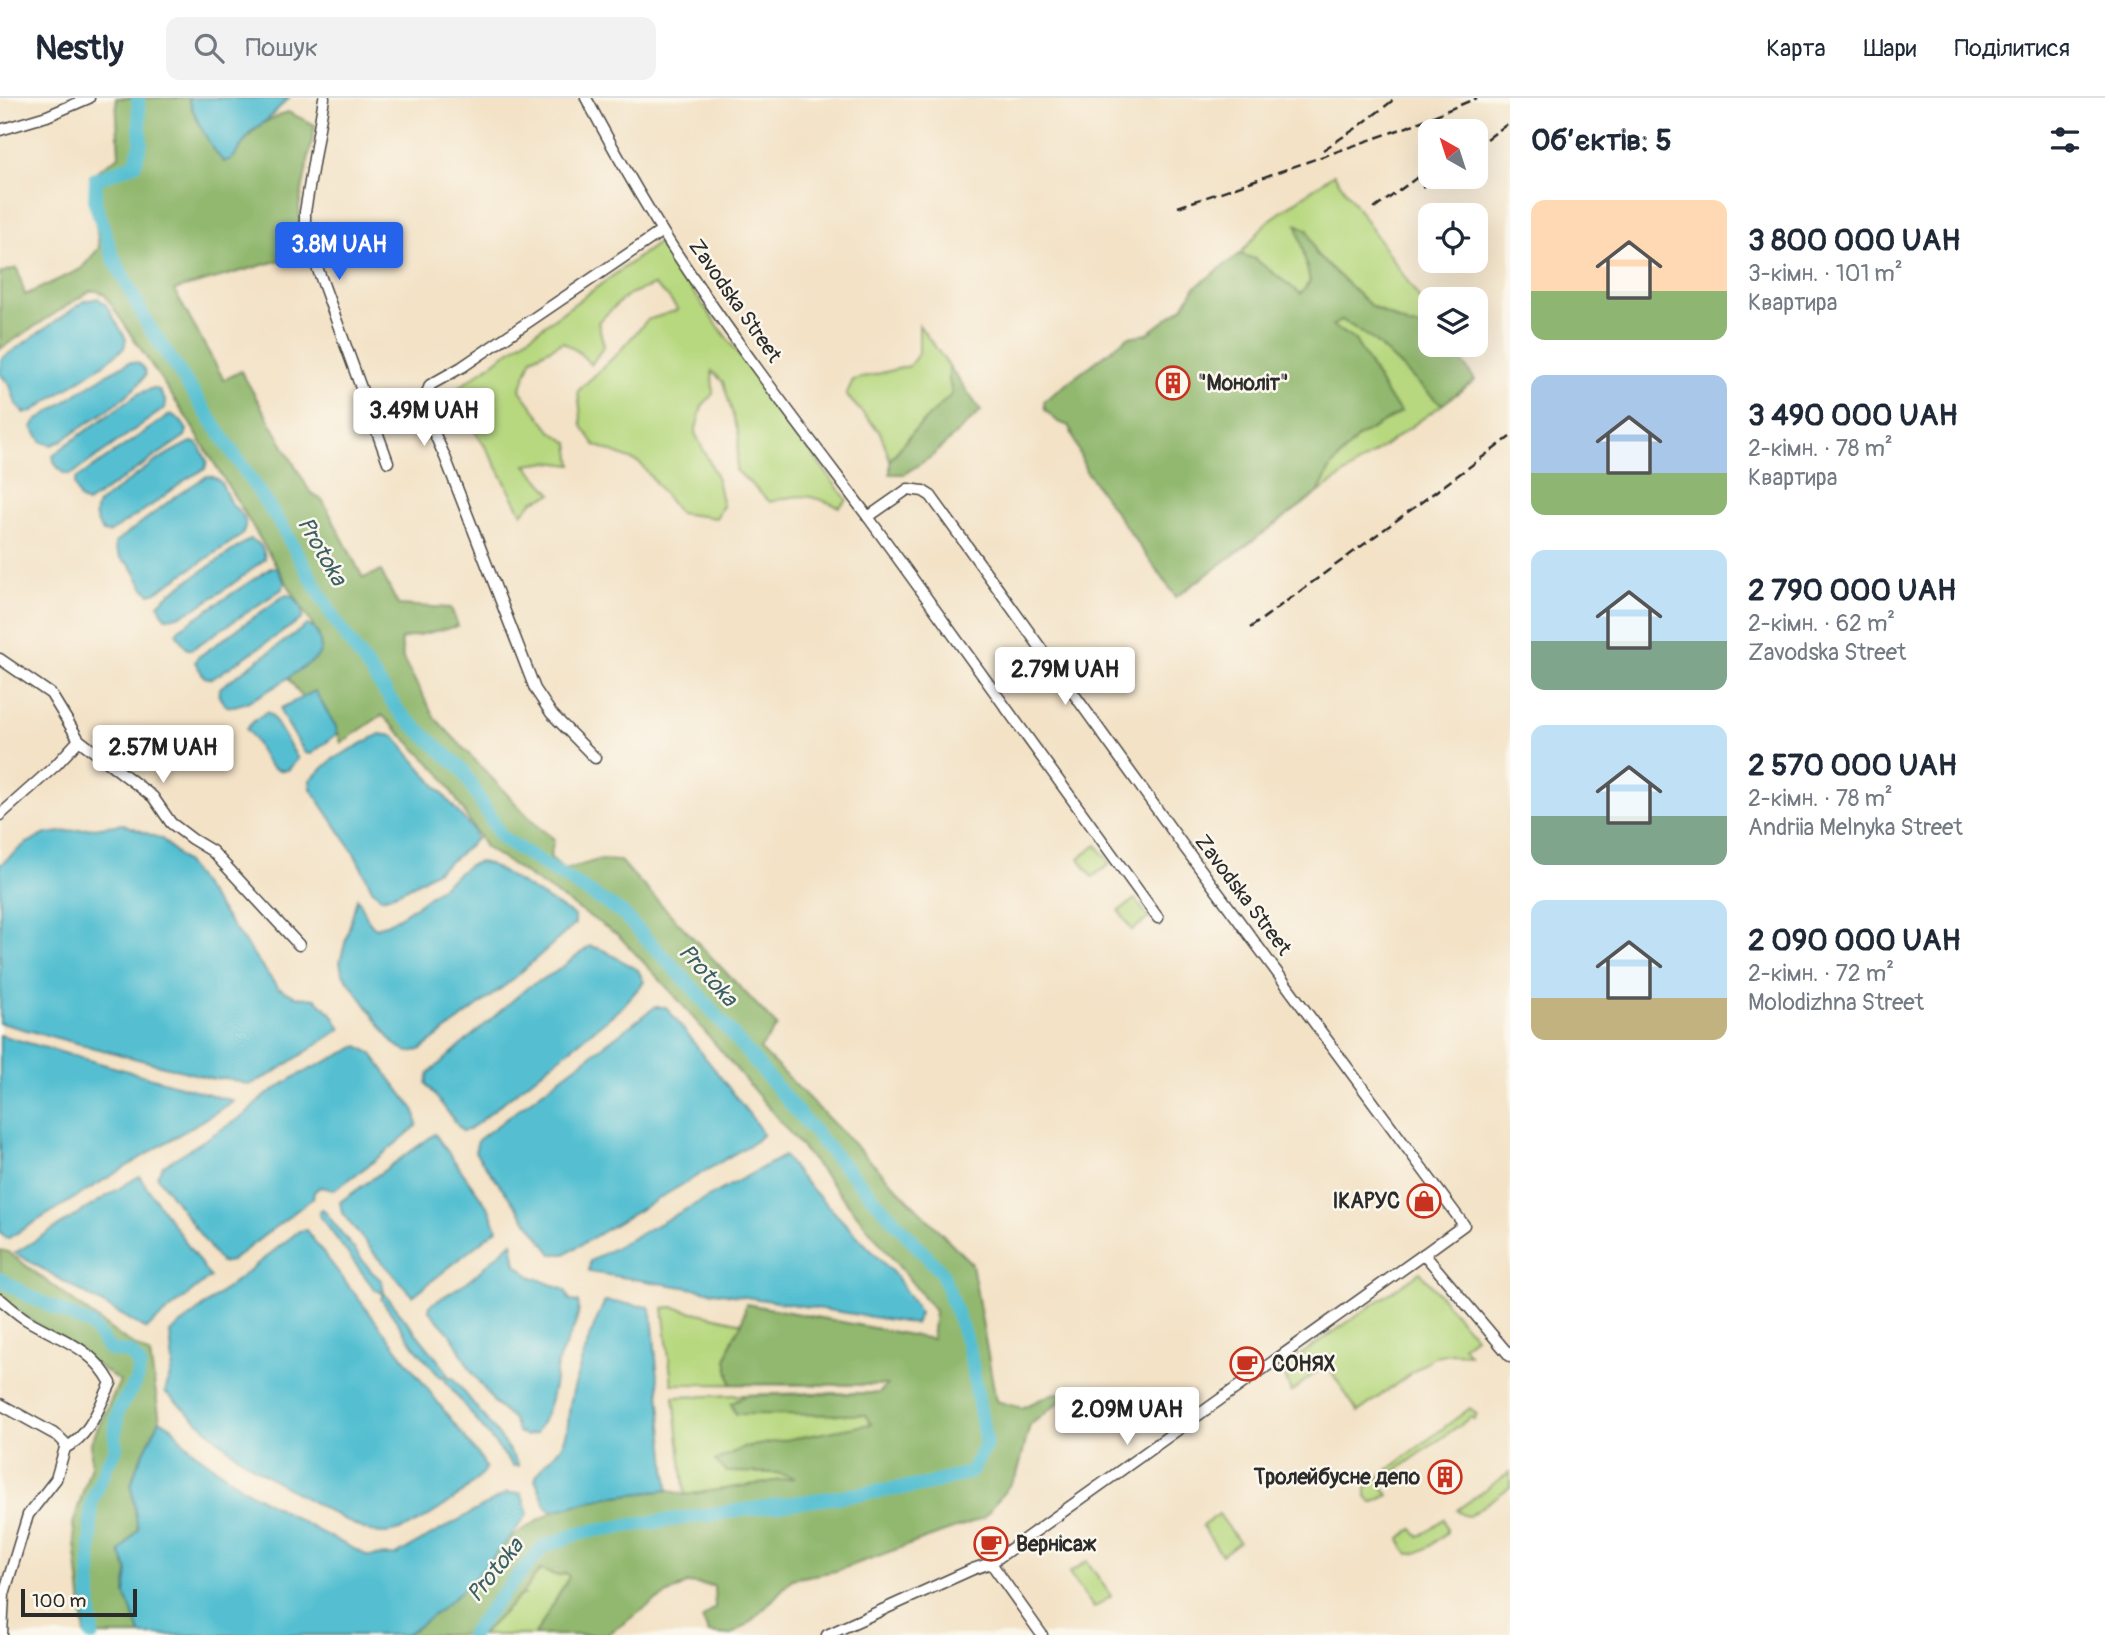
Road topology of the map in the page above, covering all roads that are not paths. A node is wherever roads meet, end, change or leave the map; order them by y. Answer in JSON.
{"nodes":[{"id":1,"x":89,"y":98,"type":"edge"},
{"id":2,"x":324,"y":98,"type":"edge"},
{"id":3,"x":586,"y":98,"type":"edge"},
{"id":4,"x":0,"y":130,"type":"edge"},
{"id":5,"x":662,"y":231,"type":"junction"},
{"id":6,"x":388,"y":463,"type":"dead end"},
{"id":7,"x":867,"y":517,"type":"junction"},
{"id":8,"x":0,"y":659,"type":"edge"},
{"id":9,"x":79,"y":740,"type":"junction"},
{"id":10,"x":595,"y":758,"type":"dead end"},
{"id":11,"x":0,"y":815,"type":"edge"},
{"id":12,"x":1158,"y":918,"type":"dead end"},
{"id":13,"x":299,"y":945,"type":"dead end"},
{"id":14,"x":1424,"y":1254,"type":"junction"},
{"id":15,"x":0,"y":1300,"type":"edge"},
{"id":16,"x":1510,"y":1356,"type":"edge"},
{"id":17,"x":0,"y":1404,"type":"edge"},
{"id":18,"x":65,"y":1448,"type":"junction"},
{"id":19,"x":991,"y":1563,"type":"junction"},
{"id":20,"x":2,"y":1593,"type":"edge"},
{"id":21,"x":2,"y":1635,"type":"edge"},
{"id":22,"x":827,"y":1635,"type":"edge"},
{"id":23,"x":1042,"y":1635,"type":"edge"}],
"edges":[{"from":1,"to":4,"type":"street"},
{"from":2,"to":6,"type":"street"},
{"from":3,"to":5,"type":"street","name":"Zavodska Street"},
{"from":5,"to":7,"type":"street","name":"Zavodska Street"},
{"from":5,"to":10,"type":"street"},
{"from":7,"to":12,"type":"street","name":"Zavodska Street"},
{"from":7,"to":14,"type":"street","name":"Zavodska Street"},
{"from":8,"to":9,"type":"street"},
{"from":9,"to":11,"type":"street"},
{"from":9,"to":13,"type":"street"},
{"from":14,"to":16,"type":"street"},
{"from":14,"to":19,"type":"street"},
{"from":15,"to":18,"type":"street"},
{"from":17,"to":18,"type":"street"},
{"from":18,"to":20,"type":"street"},
{"from":19,"to":22,"type":"street"},
{"from":19,"to":23,"type":"street"},
{"from":20,"to":21,"type":"street"}]}
